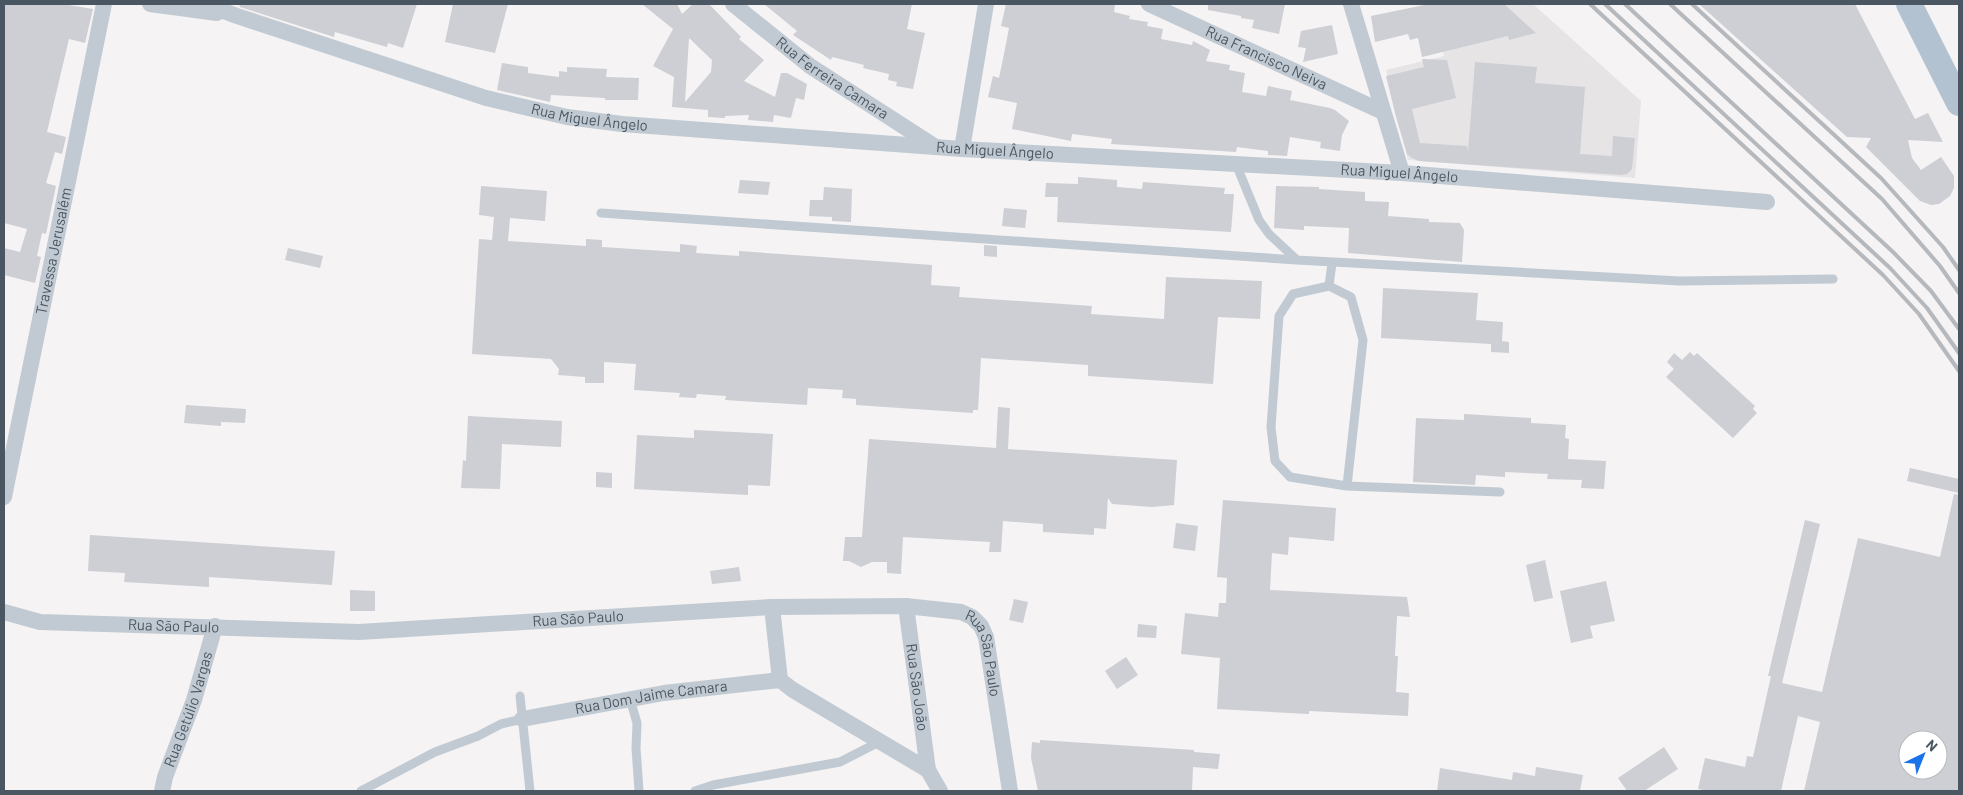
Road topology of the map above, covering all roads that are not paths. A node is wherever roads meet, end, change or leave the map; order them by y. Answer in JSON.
{"nodes":[{"id":1,"x":104,"y":4,"type":"edge"},
{"id":2,"x":150,"y":4,"type":"edge"},
{"id":3,"x":206,"y":4,"type":"edge"},
{"id":4,"x":733,"y":4,"type":"edge"},
{"id":5,"x":986,"y":4,"type":"edge"},
{"id":6,"x":1149,"y":4,"type":"edge"},
{"id":7,"x":1351,"y":4,"type":"edge"},
{"id":8,"x":1910,"y":4,"type":"edge"},
{"id":9,"x":237,"y":16,"type":"junction"},
{"id":10,"x":1959,"y":103,"type":"edge"},
{"id":11,"x":1383,"y":112,"type":"junction"},
{"id":12,"x":936,"y":147,"type":"junction"},
{"id":13,"x":962,"y":149,"type":"junction"},
{"id":14,"x":1236,"y":164,"type":"junction"},
{"id":15,"x":1402,"y":173,"type":"junction"},
{"id":16,"x":1767,"y":202,"type":"dead end"},
{"id":17,"x":601,"y":213,"type":"dead end"},
{"id":18,"x":1298,"y":260,"type":"junction"},
{"id":19,"x":1332,"y":263,"type":"junction"},
{"id":20,"x":1833,"y":280,"type":"dead end"},
{"id":21,"x":1329,"y":286,"type":"junction"},
{"id":22,"x":1347,"y":486,"type":"junction"},
{"id":23,"x":1500,"y":492,"type":"dead end"},
{"id":24,"x":4,"y":497,"type":"edge"},
{"id":25,"x":906,"y":606,"type":"junction"},
{"id":26,"x":772,"y":607,"type":"junction"},
{"id":27,"x":4,"y":612,"type":"edge"},
{"id":28,"x":215,"y":626,"type":"junction"},
{"id":29,"x":780,"y":680,"type":"junction"},
{"id":30,"x":520,"y":696,"type":"dead end"},
{"id":31,"x":630,"y":699,"type":"junction"},
{"id":32,"x":522,"y":719,"type":"junction"},
{"id":33,"x":879,"y":742,"type":"junction"},
{"id":34,"x":928,"y":770,"type":"junction"},
{"id":35,"x":162,"y":791,"type":"edge"},
{"id":36,"x":361,"y":791,"type":"edge"},
{"id":37,"x":530,"y":791,"type":"edge"},
{"id":38,"x":640,"y":791,"type":"edge"},
{"id":39,"x":695,"y":791,"type":"edge"},
{"id":40,"x":940,"y":791,"type":"edge"},
{"id":41,"x":1010,"y":791,"type":"edge"}],
"edges":[{"from":1,"to":24,"type":"street","name":"Travessa Jerusalém"},
{"from":2,"to":9,"type":"street","name":"Rua Miguel Ângelo"},
{"from":3,"to":9,"type":"street","name":"Rua Miguel Ângelo"},
{"from":4,"to":12,"type":"street","name":"Rua Ferreira Camara"},
{"from":5,"to":13,"type":"street"},
{"from":6,"to":11,"type":"street","name":"Rua Francisco Neiva"},
{"from":7,"to":11,"type":"street"},
{"from":8,"to":10,"type":"main road"},
{"from":9,"to":12,"type":"street","name":"Rua Miguel Ângelo"},
{"from":11,"to":15,"type":"street"},
{"from":12,"to":13,"type":"street","name":"Rua Miguel Ângelo"},
{"from":13,"to":14,"type":"street","name":"Rua Miguel Ângelo"},
{"from":14,"to":15,"type":"street","name":"Rua Miguel Ângelo"},
{"from":14,"to":18,"type":"lane"},
{"from":15,"to":16,"type":"street","name":"Rua Miguel Ângelo"},
{"from":17,"to":18,"type":"lane"},
{"from":18,"to":19,"type":"lane"},
{"from":19,"to":20,"type":"lane"},
{"from":19,"to":21,"type":"lane"},
{"from":21,"to":22,"type":"lane"},
{"from":21,"to":22,"type":"lane"},
{"from":22,"to":23,"type":"lane"},
{"from":25,"to":26,"type":"street","name":"Rua São Paulo"},
{"from":25,"to":34,"type":"street","name":"Rua São João"},
{"from":25,"to":41,"type":"street","name":"Rua São Paulo"},
{"from":26,"to":28,"type":"street","name":"Rua São Paulo"},
{"from":26,"to":29,"type":"street"},
{"from":27,"to":28,"type":"street","name":"Rua São Paulo"},
{"from":28,"to":35,"type":"street","name":"Rua Getúlio Vargas"},
{"from":29,"to":31,"type":"street","name":"Rua Dom Jaime Camara"},
{"from":29,"to":33,"type":"street"},
{"from":30,"to":32,"type":"lane"},
{"from":31,"to":32,"type":"street","name":"Rua Dom Jaime Camara"},
{"from":31,"to":38,"type":"lane"},
{"from":32,"to":36,"type":"lane"},
{"from":32,"to":37,"type":"lane"},
{"from":33,"to":34,"type":"street"},
{"from":33,"to":39,"type":"lane"},
{"from":34,"to":40,"type":"street"}]}
